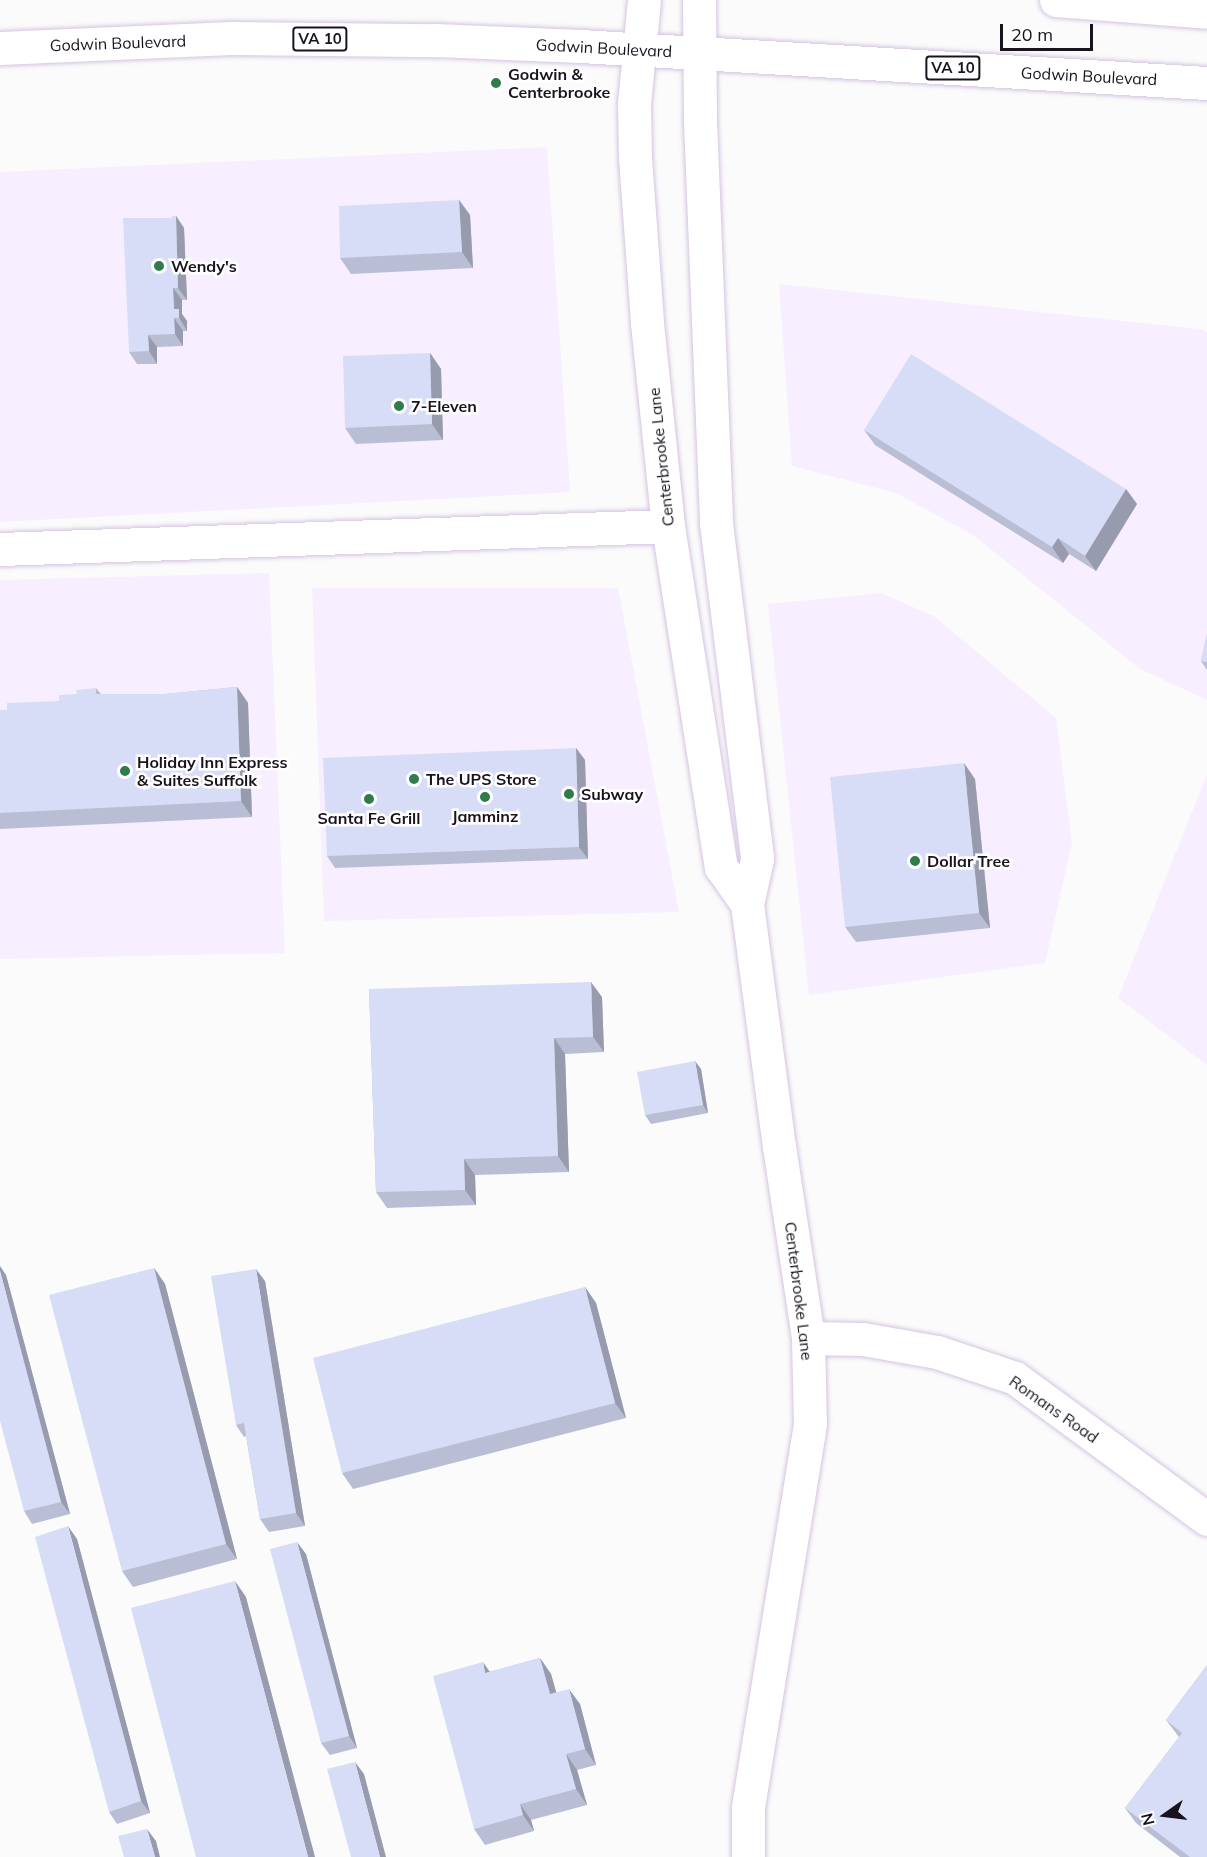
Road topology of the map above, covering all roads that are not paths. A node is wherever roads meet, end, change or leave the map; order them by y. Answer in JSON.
{"nodes":[{"id":1,"x":644,"y":0,"type":"edge"},
{"id":2,"x":699,"y":0,"type":"edge"},
{"id":3,"x":1056,"y":0,"type":"edge"},
{"id":4,"x":1207,"y":12,"type":"edge"},
{"id":5,"x":0,"y":48,"type":"edge"},
{"id":6,"x":640,"y":50,"type":"junction"},
{"id":7,"x":699,"y":54,"type":"junction"},
{"id":8,"x":1207,"y":83,"type":"edge"},
{"id":9,"x":668,"y":526,"type":"junction"},
{"id":10,"x":0,"y":549,"type":"edge"},
{"id":11,"x":747,"y":904,"type":"junction"},
{"id":12,"x":808,"y":1338,"type":"junction"},
{"id":13,"x":1207,"y":1519,"type":"edge"},
{"id":14,"x":748,"y":1857,"type":"edge"}],
"edges":[{"from":1,"to":6,"type":"main road","name":"Centerbrooke Lane"},
{"from":2,"to":7,"type":"main road","name":"Centerbrooke Lane"},
{"from":3,"to":4,"type":"main road"},
{"from":5,"to":6,"type":"main road","name":"Godwin Boulevard","number":"VA 10"},
{"from":6,"to":7,"type":"main road","name":"Godwin Boulevard","number":"VA 10"},
{"from":6,"to":9,"type":"main road","name":"Centerbrooke Lane"},
{"from":7,"to":8,"type":"main road","name":"Godwin Boulevard","number":"VA 10"},
{"from":7,"to":11,"type":"main road","name":"Centerbrooke Lane"},
{"from":9,"to":10,"type":"main road"},
{"from":9,"to":11,"type":"main road","name":"Centerbrooke Lane"},
{"from":11,"to":12,"type":"main road","name":"Centerbrooke Lane"},
{"from":12,"to":13,"type":"main road","name":"Romans Road"},
{"from":12,"to":14,"type":"main road","name":"Centerbrooke Lane"}]}
